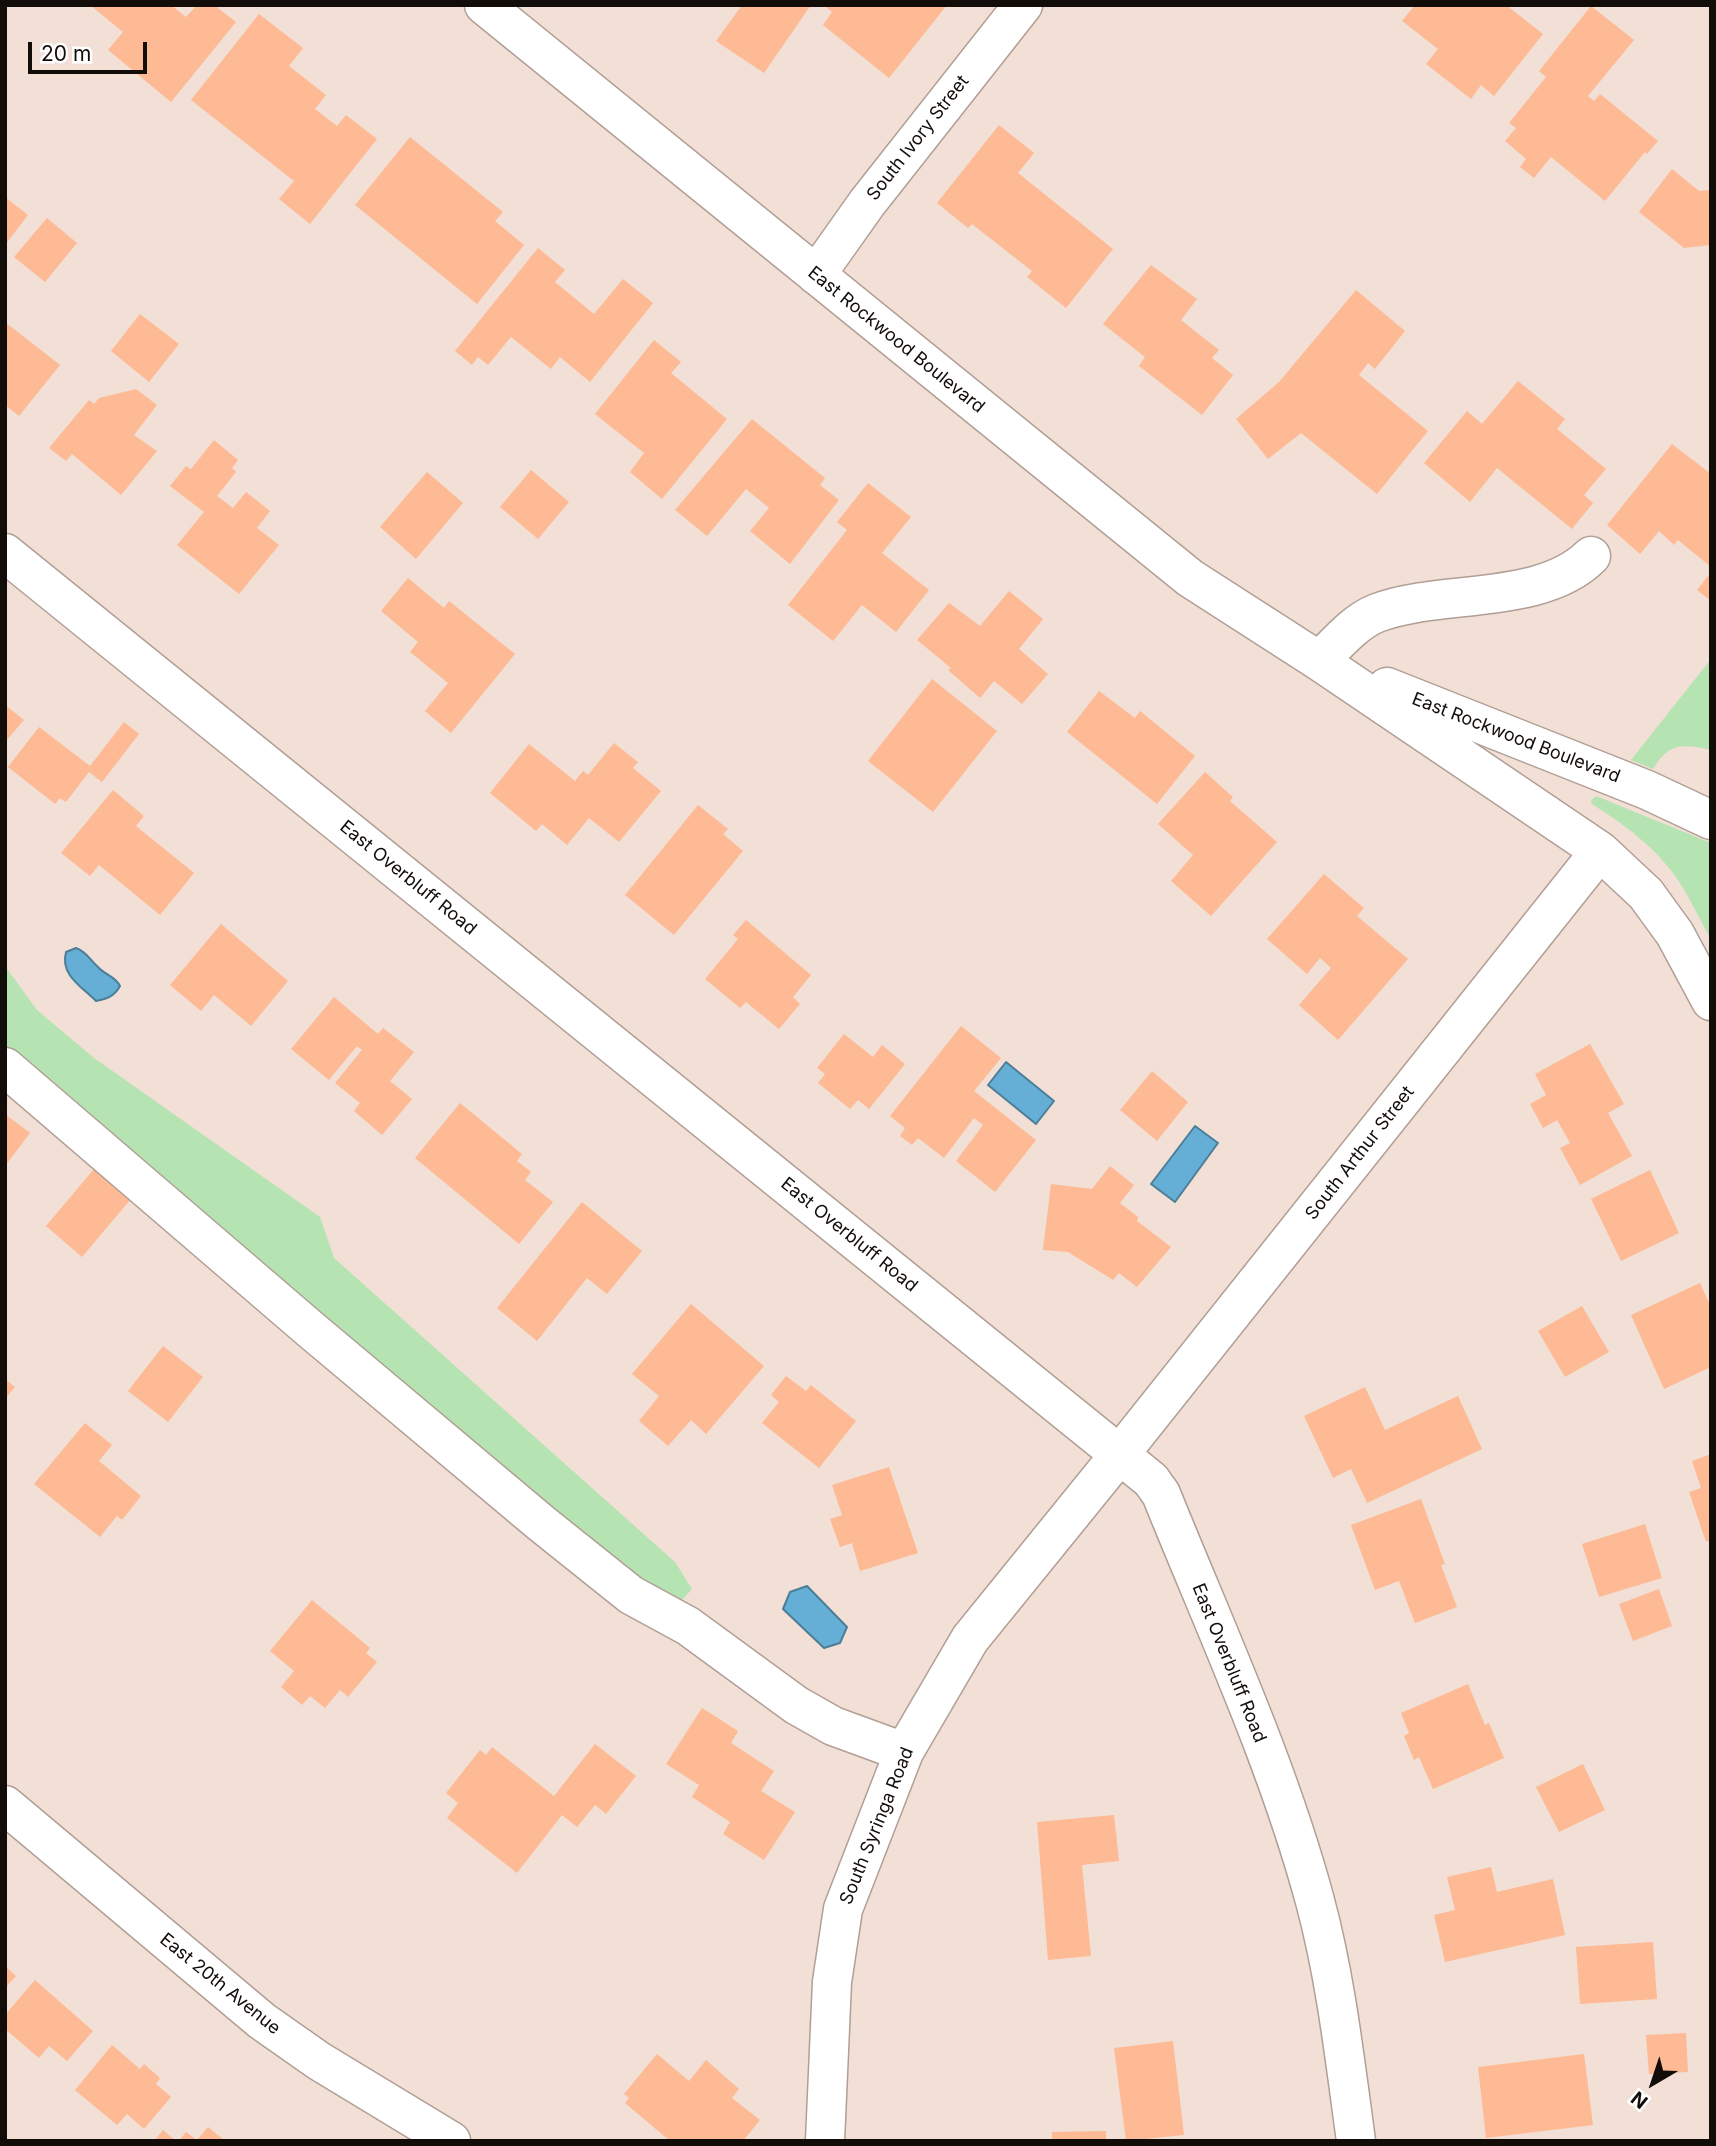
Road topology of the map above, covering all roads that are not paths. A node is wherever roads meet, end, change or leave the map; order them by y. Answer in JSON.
{"nodes":[{"id":1,"x":484,"y":5,"type":"edge"},
{"id":2,"x":1023,"y":5,"type":"edge"},
{"id":3,"x":816,"y":275,"type":"junction"},
{"id":4,"x":5,"y":553,"type":"edge"},
{"id":5,"x":1591,"y":556,"type":"dead end"},
{"id":6,"x":1319,"y":661,"type":"junction"},
{"id":7,"x":1711,"y":820,"type":"edge"},
{"id":8,"x":1600,"y":851,"type":"junction"},
{"id":9,"x":1711,"y":1001,"type":"edge"},
{"id":10,"x":5,"y":1067,"type":"edge"},
{"id":11,"x":1120,"y":1454,"type":"junction"},
{"id":12,"x":904,"y":1752,"type":"junction"},
{"id":13,"x":5,"y":1805,"type":"edge"},
{"id":14,"x":451,"y":2141,"type":"edge"},
{"id":15,"x":825,"y":2141,"type":"edge"},
{"id":16,"x":1356,"y":2141,"type":"edge"}],
"edges":[{"from":1,"to":3,"type":"street","name":"East Rockwood Boulevard"},
{"from":2,"to":3,"type":"street","name":"South Ivory Street"},
{"from":3,"to":6,"type":"street","name":"East Rockwood Boulevard"},
{"from":4,"to":11,"type":"street","name":"East Overbluff Road"},
{"from":5,"to":6,"type":"street"},
{"from":6,"to":7,"type":"street","name":"East Rockwood Boulevard"},
{"from":6,"to":8,"type":"street","name":"East Rockwood Boulevard"},
{"from":8,"to":9,"type":"street","name":"East Rockwood Boulevard"},
{"from":8,"to":11,"type":"street","name":"South Arthur Street"},
{"from":10,"to":12,"type":"street"},
{"from":11,"to":12,"type":"street","name":"South Syringa Road"},
{"from":11,"to":16,"type":"street","name":"East Overbluff Road"},
{"from":12,"to":15,"type":"street","name":"South Syringa Road"},
{"from":13,"to":14,"type":"street","name":"East 20th Avenue"}]}
